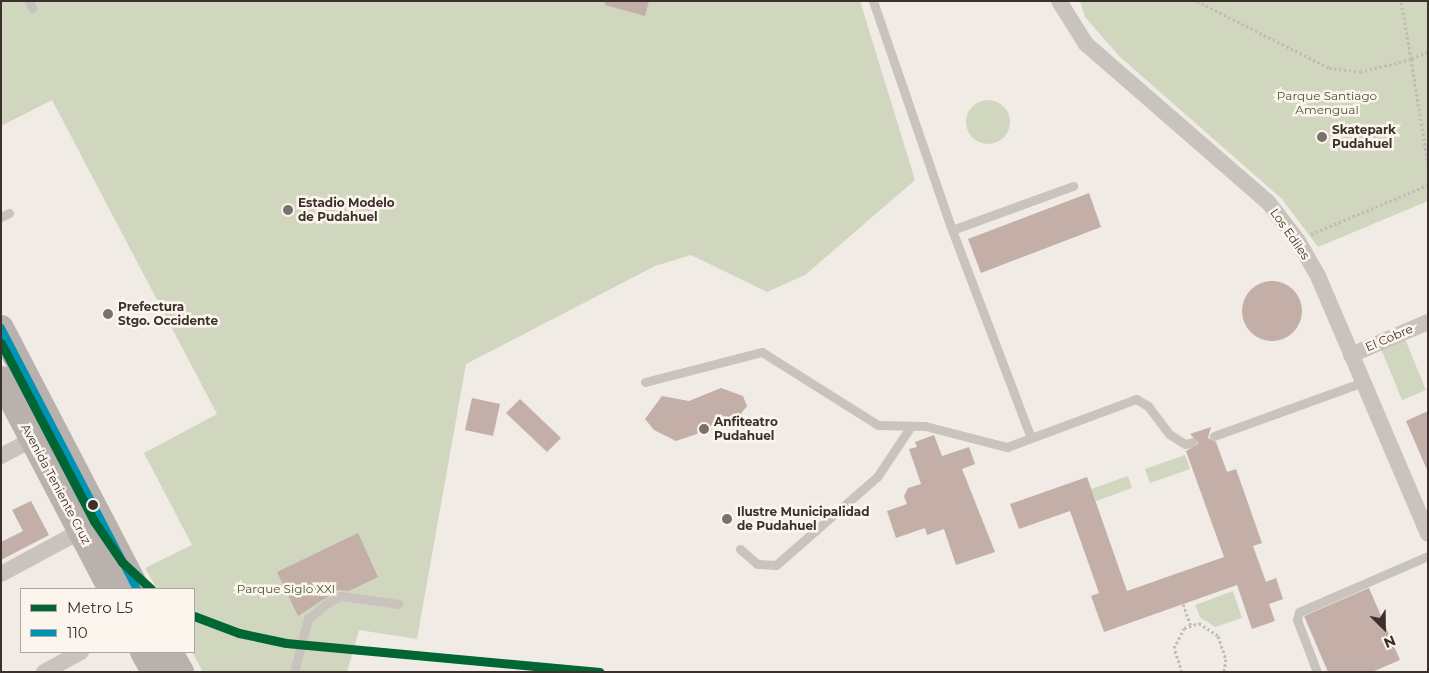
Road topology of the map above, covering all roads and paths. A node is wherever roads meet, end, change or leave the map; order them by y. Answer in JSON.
{"nodes":[{"id":1,"x":873,"y":1,"type":"edge"},
{"id":2,"x":1059,"y":1,"type":"edge"},
{"id":3,"x":1197,"y":1,"type":"edge"},
{"id":4,"x":1401,"y":1,"type":"edge"},
{"id":5,"x":1428,"y":52,"type":"edge"},
{"id":6,"x":1411,"y":58,"type":"junction"},
{"id":7,"x":1428,"y":165,"type":"edge"},
{"id":8,"x":1073,"y":186,"type":"dead end"},
{"id":9,"x":1428,"y":186,"type":"edge"},
{"id":10,"x":952,"y":230,"type":"junction"},
{"id":11,"x":1298,"y":241,"type":"junction"},
{"id":12,"x":1428,"y":322,"type":"edge"},
{"id":13,"x":1,"y":328,"type":"edge"},
{"id":14,"x":1351,"y":354,"type":"junction"},
{"id":15,"x":1,"y":380,"type":"edge"},
{"id":16,"x":645,"y":382,"type":"dead end"},
{"id":17,"x":1363,"y":382,"type":"junction"},
{"id":18,"x":910,"y":426,"type":"junction"},
{"id":19,"x":42,"y":434,"type":"junction"},
{"id":20,"x":1214,"y":436,"type":"dead end"},
{"id":21,"x":1031,"y":438,"type":"junction"},
{"id":22,"x":1193,"y":442,"type":"dead end"},
{"id":23,"x":1,"y":456,"type":"edge"},
{"id":24,"x":81,"y":531,"type":"junction"},
{"id":25,"x":1428,"y":534,"type":"edge"},
{"id":26,"x":740,"y":549,"type":"dead end"},
{"id":27,"x":1428,"y":556,"type":"edge"},
{"id":28,"x":1,"y":574,"type":"edge"},
{"id":29,"x":110,"y":588,"type":"edge"},
{"id":30,"x":136,"y":588,"type":"edge"},
{"id":31,"x":398,"y":604,"type":"dead end"},
{"id":32,"x":1183,"y":604,"type":"dead end"},
{"id":33,"x":1191,"y":626,"type":"junction"},
{"id":34,"x":79,"y":653,"type":"edge"},
{"id":35,"x":144,"y":653,"type":"edge"},
{"id":36,"x":171,"y":653,"type":"edge"},
{"id":37,"x":44,"y":672,"type":"edge"},
{"id":38,"x":154,"y":672,"type":"edge"},
{"id":39,"x":181,"y":672,"type":"edge"},
{"id":40,"x":294,"y":672,"type":"edge"},
{"id":41,"x":1182,"y":672,"type":"edge"},
{"id":42,"x":1224,"y":672,"type":"edge"},
{"id":43,"x":1317,"y":672,"type":"edge"}],
"edges":[{"from":1,"to":10,"type":"lane"},
{"from":2,"to":11,"type":"street","name":"Los Ediles"},
{"from":3,"to":6,"type":"path"},
{"from":4,"to":6,"type":"path"},
{"from":5,"to":6,"type":"path"},
{"from":6,"to":7,"type":"path"},
{"from":8,"to":10,"type":"lane"},
{"from":9,"to":11,"type":"path"},
{"from":10,"to":21,"type":"lane"},
{"from":11,"to":14,"type":"street","name":"Los Ediles"},
{"from":12,"to":14,"type":"street","name":"El Cobre"},
{"from":13,"to":19,"type":"main road","name":"Avenida Teniente Cruz"},
{"from":14,"to":17,"type":"street","name":"Los Ediles"},
{"from":15,"to":19,"type":"main road","name":"Avenida Teniente Cruz"},
{"from":16,"to":18,"type":"lane"},
{"from":17,"to":20,"type":"lane"},
{"from":17,"to":25,"type":"street","name":"Los Ediles"},
{"from":18,"to":21,"type":"lane"},
{"from":18,"to":26,"type":"lane"},
{"from":19,"to":23,"type":"street"},
{"from":19,"to":24,"type":"main road","name":"Avenida Teniente Cruz"},
{"from":19,"to":30,"type":"main road","name":"Avenida Teniente Cruz"},
{"from":21,"to":22,"type":"lane"},
{"from":24,"to":28,"type":"street"},
{"from":24,"to":29,"type":"main road","name":"Avenida Teniente Cruz"},
{"from":27,"to":43,"type":"lane"},
{"from":31,"to":40,"type":"lane"},
{"from":32,"to":33,"type":"path"},
{"from":33,"to":41,"type":"path"},
{"from":33,"to":42,"type":"path"},
{"from":34,"to":37,"type":"street"},
{"from":35,"to":38,"type":"main road"},
{"from":36,"to":39,"type":"main road"}]}
